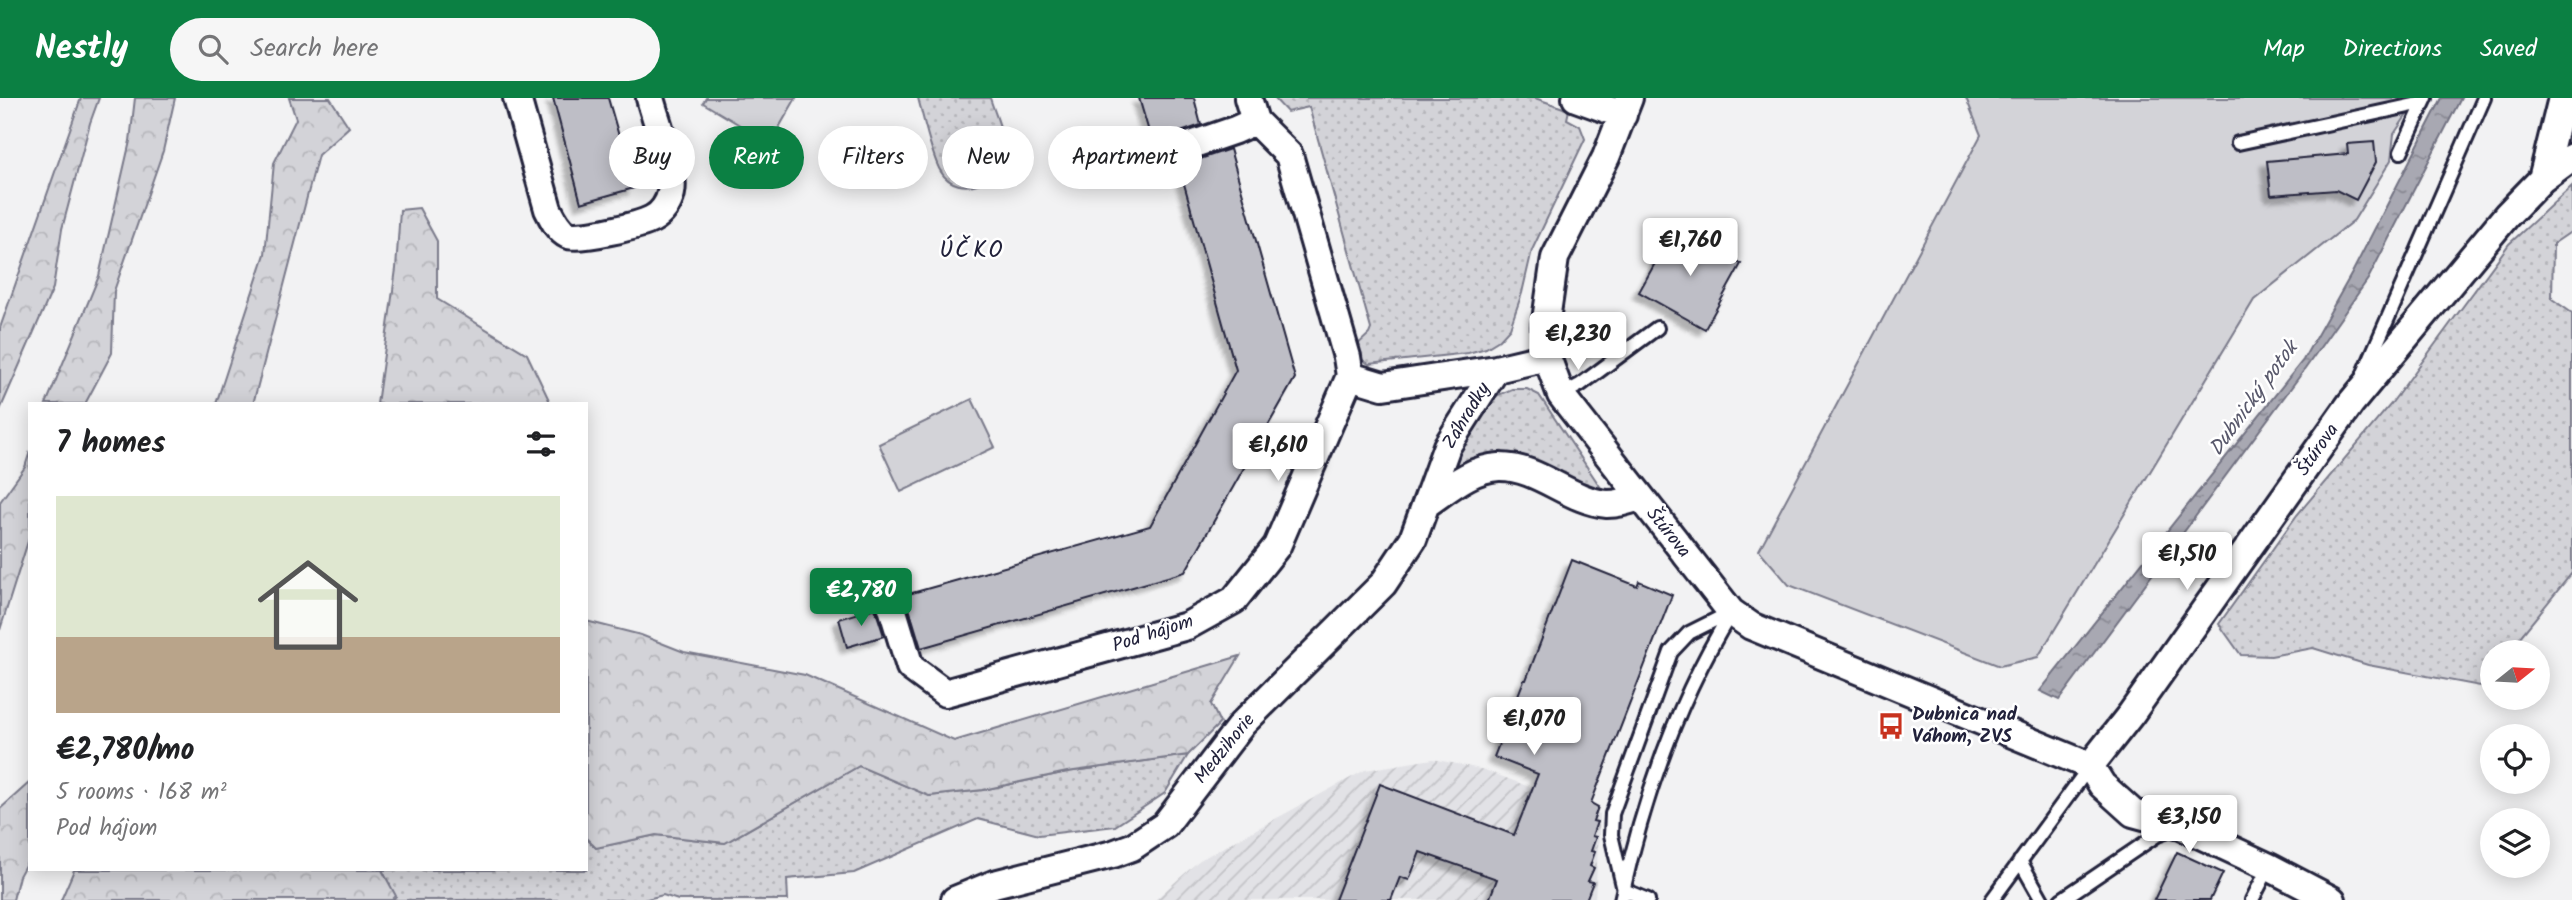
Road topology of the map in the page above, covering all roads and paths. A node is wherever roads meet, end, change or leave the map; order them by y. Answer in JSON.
{"nodes":[{"id":1,"x":517,"y":98,"type":"edge"},
{"id":2,"x":650,"y":98,"type":"edge"},
{"id":3,"x":1576,"y":98,"type":"edge"},
{"id":4,"x":2484,"y":98,"type":"edge"},
{"id":5,"x":2562,"y":98,"type":"edge"},
{"id":6,"x":2425,"y":101,"type":"edge"},
{"id":7,"x":1626,"y":106,"type":"edge"},
{"id":8,"x":1251,"y":109,"type":"edge"},
{"id":9,"x":1202,"y":141,"type":"edge"},
{"id":10,"x":2238,"y":143,"type":"dead end"},
{"id":11,"x":2401,"y":152,"type":"dead end"},
{"id":12,"x":2572,"y":157,"type":"edge"},
{"id":13,"x":2542,"y":179,"type":"junction"},
{"id":14,"x":1657,"y":328,"type":"dead end"},
{"id":15,"x":1547,"y":357,"type":"junction"},
{"id":16,"x":1496,"y":369,"type":"junction"},
{"id":17,"x":1350,"y":376,"type":"junction"},
{"id":18,"x":1561,"y":395,"type":"junction"},
{"id":19,"x":2351,"y":403,"type":"junction"},
{"id":20,"x":1639,"y":497,"type":"junction"},
{"id":21,"x":1426,"y":504,"type":"junction"},
{"id":22,"x":886,"y":588,"type":"dead end"},
{"id":23,"x":1731,"y":612,"type":"junction"},
{"id":24,"x":2090,"y":766,"type":"junction"},
{"id":25,"x":2181,"y":826,"type":"junction"},
{"id":26,"x":2020,"y":861,"type":"junction"},
{"id":27,"x":2269,"y":867,"type":"junction"},
{"id":28,"x":1622,"y":895,"type":"edge"},
{"id":29,"x":955,"y":900,"type":"edge"},
{"id":30,"x":1648,"y":900,"type":"edge"},
{"id":31,"x":1992,"y":900,"type":"edge"},
{"id":32,"x":2042,"y":900,"type":"edge"},
{"id":33,"x":2061,"y":900,"type":"edge"},
{"id":34,"x":2252,"y":900,"type":"edge"},
{"id":35,"x":2332,"y":900,"type":"edge"}],
"edges":[{"from":1,"to":2,"type":"street"},
{"from":3,"to":7,"type":"street"},
{"from":4,"to":19,"type":"lane"},
{"from":5,"to":13,"type":"street"},
{"from":6,"to":10,"type":"lane"},
{"from":6,"to":11,"type":"lane"},
{"from":7,"to":15,"type":"street","name":"Štúrova"},
{"from":8,"to":9,"type":"street"},
{"from":8,"to":17,"type":"street"},
{"from":12,"to":13,"type":"street","name":"Štúrova"},
{"from":13,"to":19,"type":"street","name":"Štúrova"},
{"from":14,"to":18,"type":"lane"},
{"from":15,"to":16,"type":"street"},
{"from":15,"to":18,"type":"street","name":"Štúrova"},
{"from":16,"to":17,"type":"street"},
{"from":16,"to":21,"type":"street","name":"Záhradky"},
{"from":17,"to":22,"type":"street","name":"Pod hájom"},
{"from":18,"to":20,"type":"street","name":"Štúrova"},
{"from":19,"to":24,"type":"street","name":"Štúrova"},
{"from":20,"to":21,"type":"street"},
{"from":20,"to":23,"type":"street","name":"Štúrova"},
{"from":21,"to":29,"type":"street","name":"Medzihorie"},
{"from":23,"to":24,"type":"street","name":"Štúrova"},
{"from":23,"to":28,"type":"lane"},
{"from":23,"to":28,"type":"lane"},
{"from":24,"to":25,"type":"street","name":"Štúrova"},
{"from":24,"to":26,"type":"lane","name":"Štúrova"},
{"from":25,"to":27,"type":"street","name":"Štúrova"},
{"from":25,"to":33,"type":"lane"},
{"from":26,"to":31,"type":"lane","name":"Štúrova"},
{"from":26,"to":32,"type":"lane"},
{"from":27,"to":34,"type":"lane"},
{"from":27,"to":35,"type":"street","name":"Štúrova"},
{"from":28,"to":30,"type":"lane"}]}
